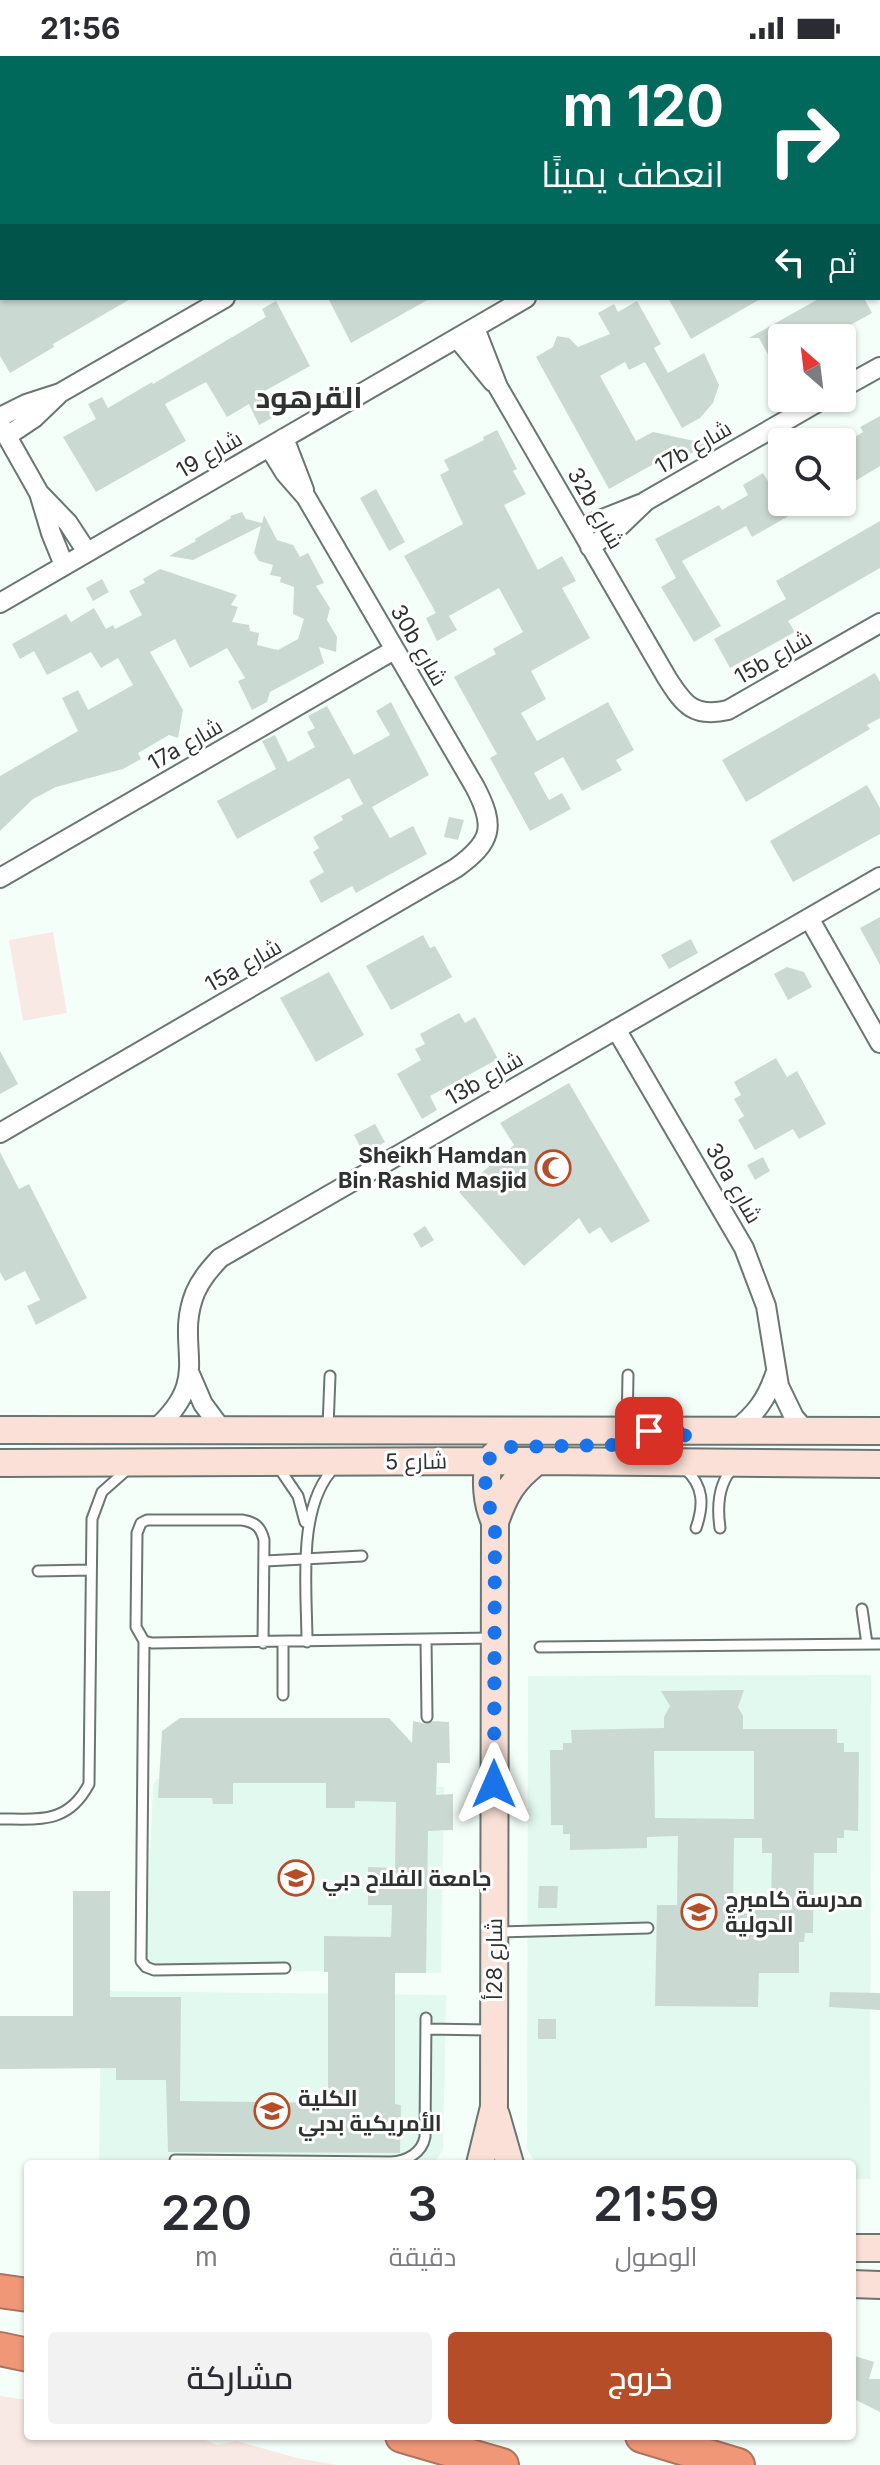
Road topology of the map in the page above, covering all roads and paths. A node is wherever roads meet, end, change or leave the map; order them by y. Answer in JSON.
{"nodes":[{"id":1,"x":222,"y":300,"type":"edge"},
{"id":2,"x":523,"y":300,"type":"edge"},
{"id":3,"x":475,"y":328,"type":"junction"},
{"id":4,"x":457,"y":338,"type":"junction"},
{"id":5,"x":880,"y":367,"type":"edge"},
{"id":6,"x":856,"y":380,"type":"edge"},
{"id":7,"x":498,"y":387,"type":"junction"},
{"id":8,"x":60,"y":393,"type":"junction"},
{"id":9,"x":801,"y":412,"type":"edge"},
{"id":10,"x":0,"y":417,"type":"edge"},
{"id":11,"x":3,"y":430,"type":"edge"},
{"id":12,"x":276,"y":443,"type":"junction"},
{"id":13,"x":39,"y":493,"type":"junction"},
{"id":14,"x":646,"y":501,"type":"junction"},
{"id":15,"x":580,"y":528,"type":"junction"},
{"id":16,"x":590,"y":547,"type":"junction"},
{"id":17,"x":87,"y":552,"type":"junction"},
{"id":18,"x":64,"y":565,"type":"junction"},
{"id":19,"x":0,"y":603,"type":"edge"},
{"id":20,"x":880,"y":623,"type":"edge"},
{"id":21,"x":394,"y":650,"type":"junction"},
{"id":22,"x":687,"y":705,"type":"joint"},
{"id":23,"x":489,"y":819,"type":"joint"},
{"id":24,"x":880,"y":877,"type":"edge"},
{"id":25,"x":0,"y":878,"type":"edge"},
{"id":26,"x":809,"y":918,"type":"junction"},
{"id":27,"x":616,"y":1029,"type":"junction"},
{"id":28,"x":880,"y":1043,"type":"edge"},
{"id":29,"x":0,"y":1133,"type":"edge"},
{"id":30,"x":190,"y":1374,"type":"junction"},
{"id":31,"x":775,"y":1374,"type":"junction"},
{"id":32,"x":628,"y":1375,"type":"dead end"},
{"id":33,"x":330,"y":1376,"type":"dead end"},
{"id":34,"x":0,"y":1430,"type":"edge"},
{"id":35,"x":154,"y":1430,"type":"junction"},
{"id":36,"x":328,"y":1430,"type":"junction"},
{"id":37,"x":693,"y":1430,"type":"junction"},
{"id":38,"x":223,"y":1431,"type":"junction"},
{"id":39,"x":626,"y":1431,"type":"junction"},
{"id":40,"x":734,"y":1431,"type":"junction"},
{"id":41,"x":806,"y":1431,"type":"junction"},
{"id":42,"x":880,"y":1431,"type":"edge"},
{"id":43,"x":488,"y":1461,"type":"junction"},
{"id":44,"x":537,"y":1461,"type":"junction"},
{"id":45,"x":273,"y":1462,"type":"junction"},
{"id":46,"x":340,"y":1462,"type":"junction"},
{"id":47,"x":0,"y":1463,"type":"edge"},
{"id":48,"x":135,"y":1463,"type":"junction"},
{"id":49,"x":675,"y":1463,"type":"junction"},
{"id":50,"x":738,"y":1464,"type":"junction"},
{"id":51,"x":879,"y":1464,"type":"edge"},
{"id":52,"x":495,"y":1522,"type":"junction"},
{"id":53,"x":696,"y":1528,"type":"dead end"},
{"id":54,"x":720,"y":1528,"type":"dead end"},
{"id":55,"x":307,"y":1533,"type":"junction"},
{"id":56,"x":362,"y":1556,"type":"dead end"},
{"id":57,"x":308,"y":1558,"type":"junction"},
{"id":58,"x":265,"y":1561,"type":"junction"},
{"id":59,"x":91,"y":1570,"type":"junction"},
{"id":60,"x":38,"y":1571,"type":"dead end"},
{"id":61,"x":862,"y":1609,"type":"dead end"},
{"id":62,"x":495,"y":1638,"type":"junction"},
{"id":63,"x":426,"y":1639,"type":"junction"},
{"id":64,"x":144,"y":1641,"type":"junction"},
{"id":65,"x":283,"y":1642,"type":"junction"},
{"id":66,"x":307,"y":1642,"type":"junction"},
{"id":67,"x":263,"y":1643,"type":"junction"},
{"id":68,"x":867,"y":1644,"type":"junction"},
{"id":69,"x":880,"y":1644,"type":"edge"},
{"id":70,"x":540,"y":1647,"type":"dead end"},
{"id":71,"x":283,"y":1695,"type":"dead end"},
{"id":72,"x":427,"y":1717,"type":"dead end"},
{"id":73,"x":0,"y":1819,"type":"edge"},
{"id":74,"x":648,"y":1928,"type":"dead end"},
{"id":75,"x":493,"y":1932,"type":"junction"},
{"id":76,"x":285,"y":1968,"type":"dead end"},
{"id":77,"x":494,"y":2030,"type":"junction"},
{"id":78,"x":494,"y":2107,"type":"junction"},
{"id":79,"x":401,"y":2160,"type":"edge"},
{"id":80,"x":481,"y":2160,"type":"edge"},
{"id":81,"x":509,"y":2160,"type":"edge"},
{"id":82,"x":856,"y":2248,"type":"edge"},
{"id":83,"x":880,"y":2248,"type":"edge"},
{"id":84,"x":856,"y":2262,"type":"edge"},
{"id":85,"x":880,"y":2262,"type":"edge"},
{"id":86,"x":856,"y":2284,"type":"edge"},
{"id":87,"x":880,"y":2285,"type":"edge"},
{"id":88,"x":0,"y":2291,"type":"edge"},
{"id":89,"x":24,"y":2294,"type":"edge"},
{"id":90,"x":0,"y":2351,"type":"edge"},
{"id":91,"x":24,"y":2354,"type":"edge"},
{"id":92,"x":416,"y":2440,"type":"edge"},
{"id":93,"x":655,"y":2440,"type":"edge"},
{"id":94,"x":502,"y":2465,"type":"edge"},
{"id":95,"x":738,"y":2465,"type":"edge"}],
"edges":[{"from":1,"to":8,"type":"street"},
{"from":2,"to":3,"type":"street","name":"شارع 19"},
{"from":3,"to":4,"type":"street","name":"شارع 19"},
{"from":3,"to":7,"type":"street","name":"32b شارع"},
{"from":4,"to":7,"type":"street"},
{"from":4,"to":12,"type":"street","name":"شارع 19"},
{"from":5,"to":6,"type":"street"},
{"from":7,"to":15,"type":"street","name":"32b شارع"},
{"from":8,"to":10,"type":"street"},
{"from":8,"to":11,"type":"street"},
{"from":9,"to":14,"type":"street","name":"17b شارع"},
{"from":11,"to":13,"type":"street"},
{"from":12,"to":17,"type":"street","name":"شارع 19"},
{"from":12,"to":21,"type":"street","name":"30b شارع"},
{"from":13,"to":17,"type":"street"},
{"from":13,"to":18,"type":"street"},
{"from":14,"to":15,"type":"street"},
{"from":14,"to":16,"type":"street","name":"17b شارع"},
{"from":15,"to":16,"type":"street","name":"32b شارع"},
{"from":16,"to":22,"type":"street","name":"32b شارع"},
{"from":17,"to":18,"type":"street","name":"شارع 19"},
{"from":18,"to":19,"type":"street","name":"شارع 19"},
{"from":20,"to":22,"type":"street","name":"15b شارع"},
{"from":21,"to":23,"type":"street","name":"30b شارع"},
{"from":21,"to":25,"type":"street","name":"17a شارع"},
{"from":23,"to":29,"type":"street","name":"15a شارع"},
{"from":24,"to":26,"type":"street","name":"13b شارع"},
{"from":26,"to":27,"type":"street","name":"13b شارع"},
{"from":26,"to":28,"type":"street"},
{"from":27,"to":30,"type":"street","name":"13b شارع"},
{"from":27,"to":31,"type":"street","name":"30a شارع"},
{"from":30,"to":35,"type":"street","name":"13b شارع"},
{"from":30,"to":38,"type":"street","name":"13b شارع"},
{"from":31,"to":40,"type":"street"},
{"from":31,"to":41,"type":"street","name":"30a شارع"},
{"from":32,"to":39,"type":"lane"},
{"from":33,"to":36,"type":"lane"},
{"from":34,"to":35,"type":"street","name":"شارع 5"},
{"from":35,"to":38,"type":"street","name":"شارع 5"},
{"from":36,"to":38,"type":"street","name":"شارع 5"},
{"from":36,"to":39,"type":"street","name":"شارع 5"},
{"from":37,"to":39,"type":"street","name":"شارع 5"},
{"from":37,"to":40,"type":"street","name":"شارع 5"},
{"from":37,"to":43,"type":"street"},
{"from":40,"to":41,"type":"street","name":"شارع 5"},
{"from":41,"to":42,"type":"street","name":"شارع 5"},
{"from":43,"to":44,"type":"street","name":"شارع 5"},
{"from":43,"to":46,"type":"street","name":"شارع 5"},
{"from":43,"to":52,"type":"street","name":"شارع 28أ"},
{"from":44,"to":49,"type":"street","name":"شارع 5"},
{"from":44,"to":52,"type":"street","name":"شارع 28أ"},
{"from":45,"to":46,"type":"street","name":"شارع 5"},
{"from":45,"to":48,"type":"street","name":"شارع 5"},
{"from":45,"to":55,"type":"lane"},
{"from":46,"to":55,"type":"lane"},
{"from":47,"to":48,"type":"street","name":"شارع 5"},
{"from":48,"to":59,"type":"lane"},
{"from":49,"to":50,"type":"street","name":"شارع 5"},
{"from":49,"to":53,"type":"lane"},
{"from":50,"to":51,"type":"street","name":"شارع 5"},
{"from":50,"to":54,"type":"lane"},
{"from":52,"to":62,"type":"street","name":"شارع 28أ"},
{"from":55,"to":57,"type":"lane"},
{"from":56,"to":57,"type":"lane"},
{"from":57,"to":58,"type":"lane"},
{"from":57,"to":66,"type":"lane"},
{"from":58,"to":64,"type":"lane"},
{"from":58,"to":67,"type":"lane"},
{"from":59,"to":60,"type":"lane"},
{"from":59,"to":73,"type":"lane"},
{"from":61,"to":68,"type":"lane"},
{"from":62,"to":63,"type":"lane"},
{"from":62,"to":75,"type":"street","name":"شارع 28أ"},
{"from":63,"to":66,"type":"lane"},
{"from":63,"to":72,"type":"lane"},
{"from":64,"to":67,"type":"lane"},
{"from":64,"to":76,"type":"lane"},
{"from":65,"to":66,"type":"lane"},
{"from":65,"to":67,"type":"lane"},
{"from":65,"to":71,"type":"lane"},
{"from":68,"to":69,"type":"lane"},
{"from":68,"to":70,"type":"lane"},
{"from":74,"to":75,"type":"lane"},
{"from":75,"to":77,"type":"street","name":"شارع 28أ"},
{"from":77,"to":78,"type":"street","name":"شارع 28أ"},
{"from":77,"to":79,"type":"lane"},
{"from":78,"to":80,"type":"street","name":"شارع 28أ"},
{"from":78,"to":81,"type":"street","name":"شارع 28أ"},
{"from":82,"to":83,"type":"street"},
{"from":84,"to":85,"type":"street"},
{"from":86,"to":87,"type":"street"},
{"from":88,"to":89,"type":"highway"},
{"from":90,"to":91,"type":"highway"},
{"from":92,"to":94,"type":"highway"},
{"from":93,"to":95,"type":"highway"}]}
